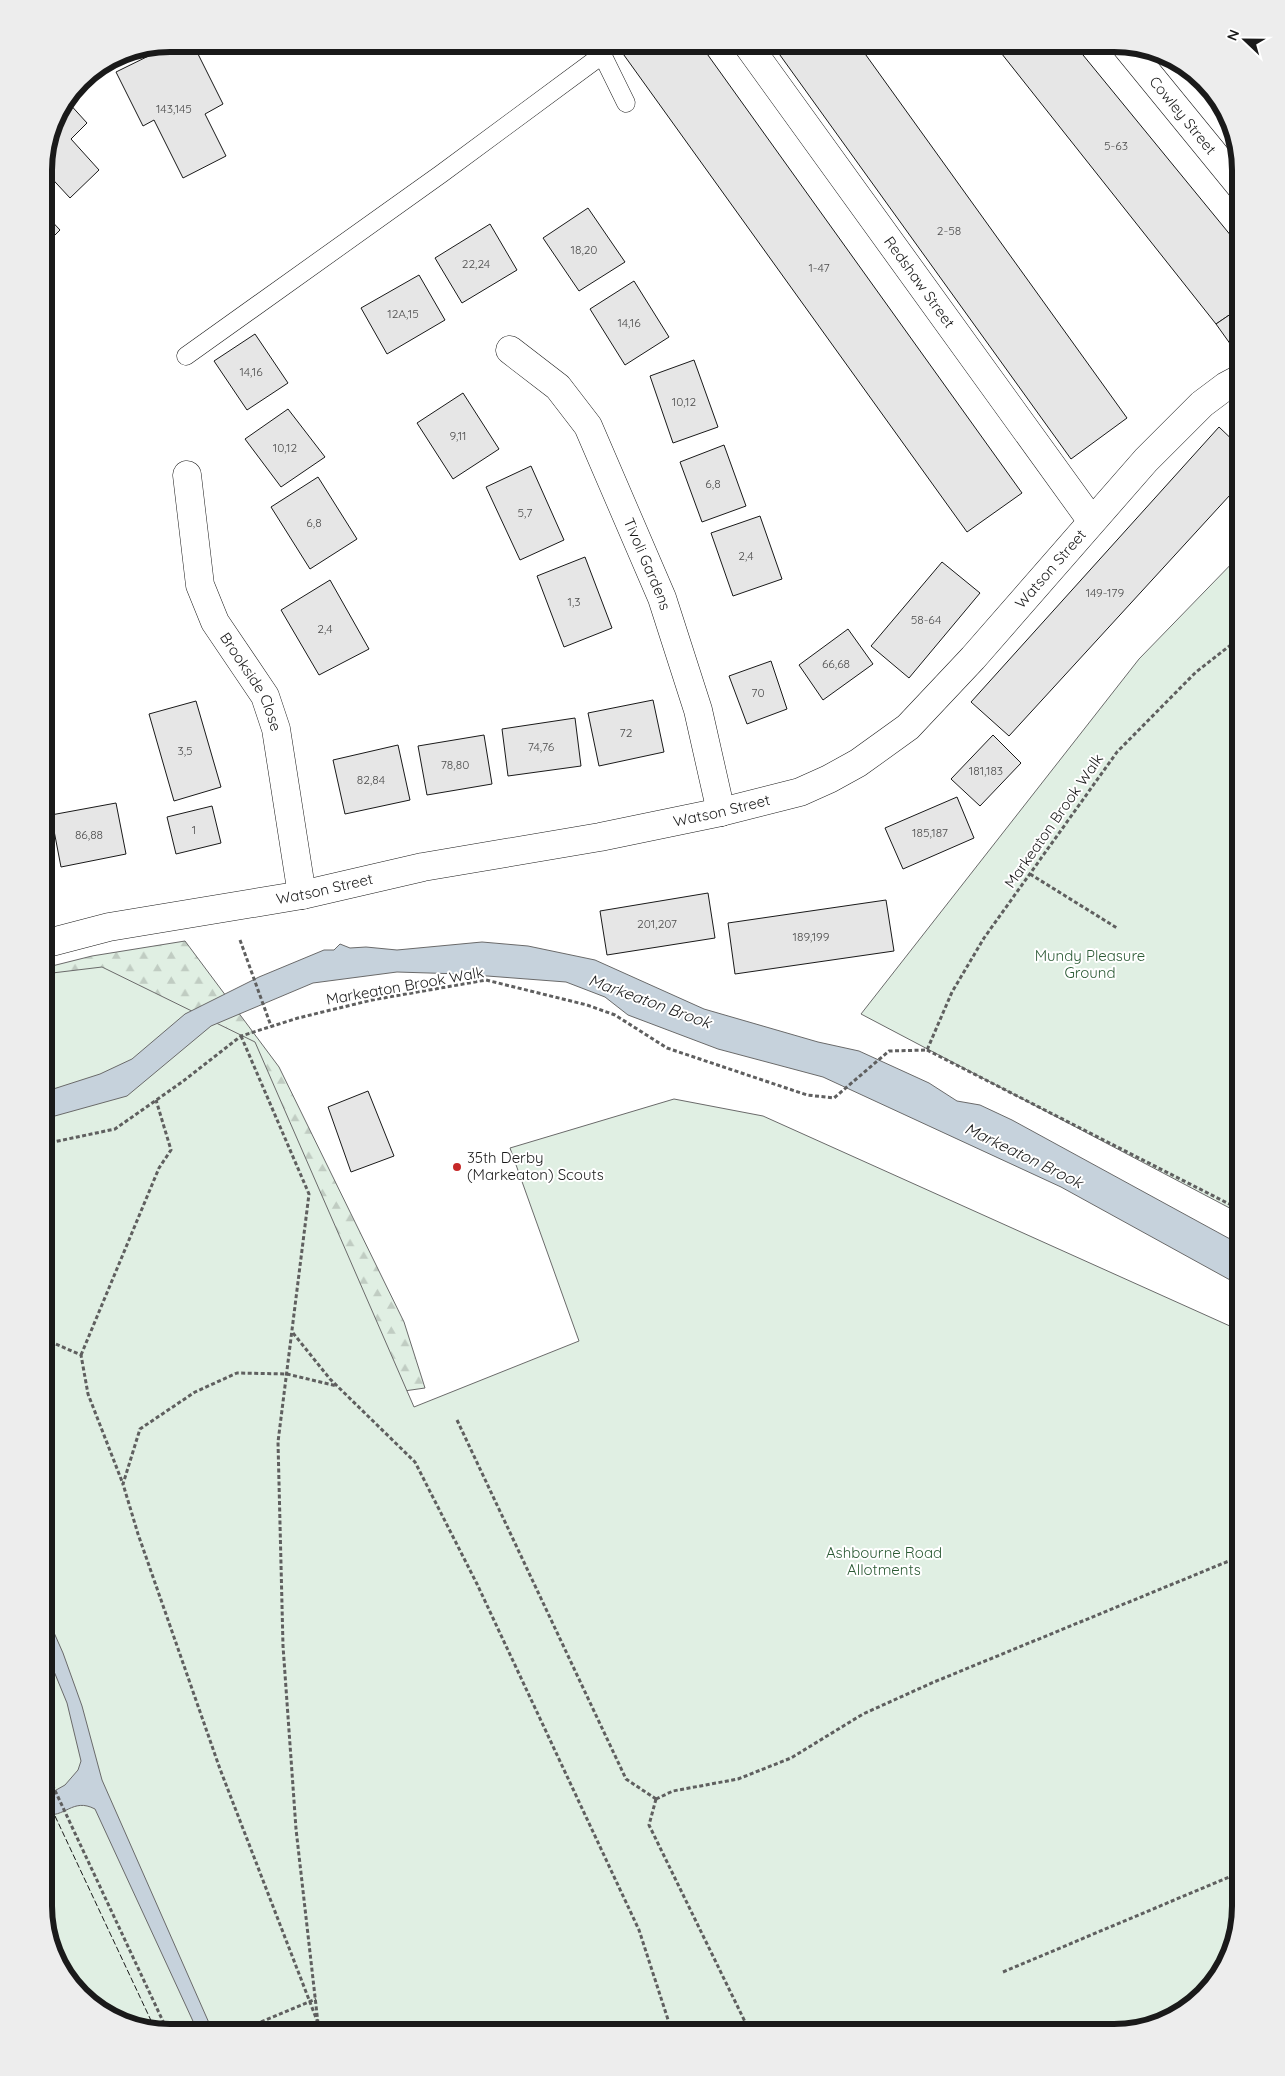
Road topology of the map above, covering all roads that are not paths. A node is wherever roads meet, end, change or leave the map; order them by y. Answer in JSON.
{"nodes":[{"id":1,"x":596,"y":52,"type":"edge"},
{"id":2,"x":602,"y":52,"type":"edge"},
{"id":3,"x":753,"y":53,"type":"edge"},
{"id":4,"x":1133,"y":54,"type":"edge"},
{"id":5,"x":626,"y":103,"type":"dead end"},
{"id":6,"x":1232,"y":176,"type":"edge"},
{"id":7,"x":510,"y":350,"type":"dead end"},
{"id":8,"x":186,"y":356,"type":"dead end"},
{"id":9,"x":1232,"y":383,"type":"edge"},
{"id":10,"x":187,"y":475,"type":"dead end"},
{"id":11,"x":1091,"y":520,"type":"junction"},
{"id":12,"x":721,"y":812,"type":"junction"},
{"id":13,"x":302,"y":895,"type":"junction"},
{"id":14,"x":53,"y":942,"type":"edge"}],
"edges":[{"from":1,"to":8,"type":"lane"},
{"from":2,"to":5,"type":"lane"},
{"from":3,"to":11,"type":"street","name":"Redshaw Street"},
{"from":4,"to":6,"type":"street","name":"Cowley Street"},
{"from":7,"to":12,"type":"street","name":"Tivoli Gardens"},
{"from":9,"to":11,"type":"street","name":"Watson Street"},
{"from":10,"to":13,"type":"street","name":"Brookside Close"},
{"from":11,"to":12,"type":"street","name":"Watson Street"},
{"from":12,"to":13,"type":"street","name":"Watson Street"},
{"from":13,"to":14,"type":"street","name":"Watson Street"}]}
